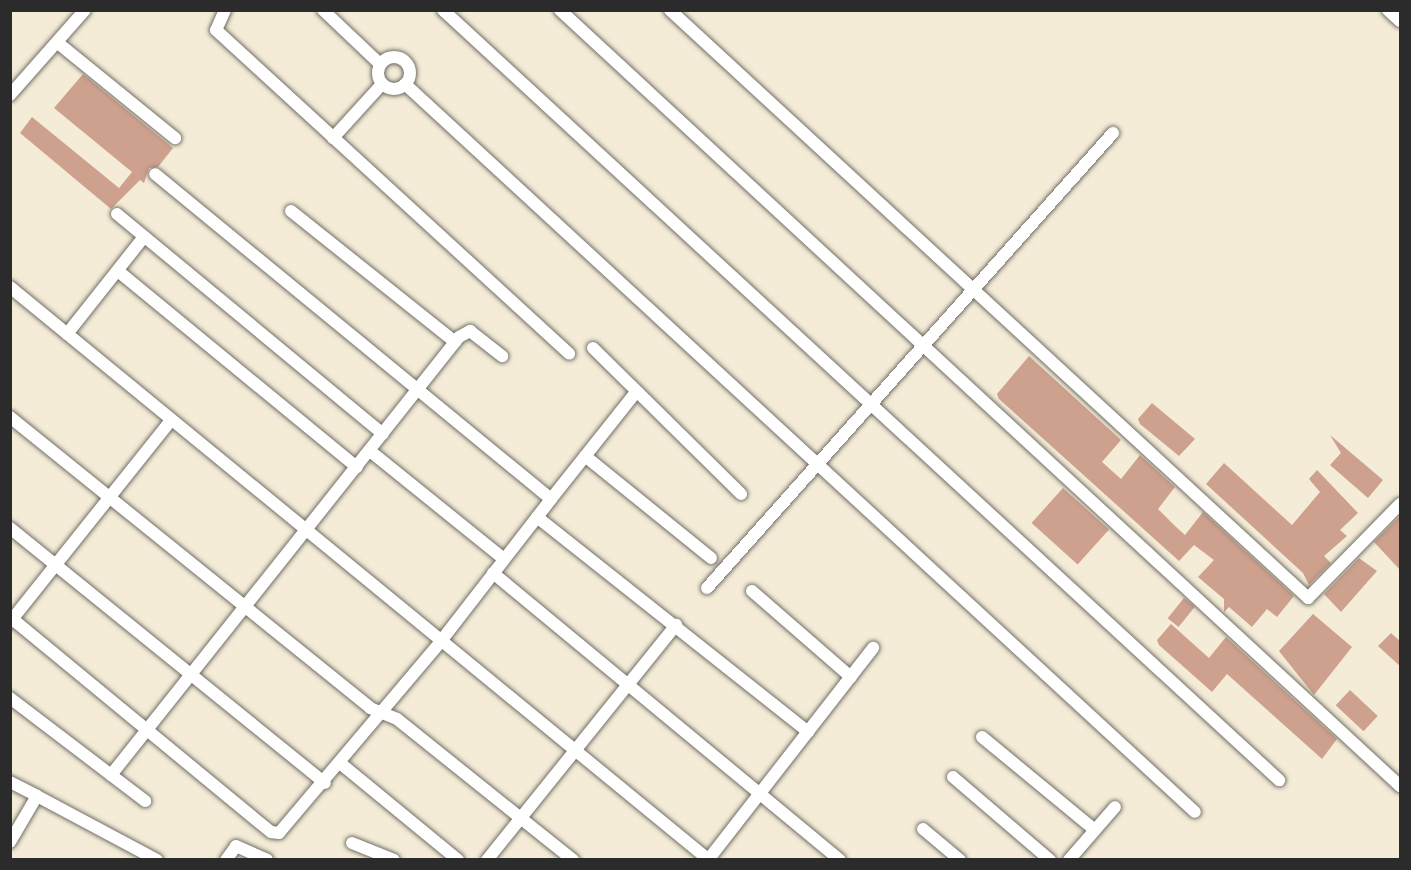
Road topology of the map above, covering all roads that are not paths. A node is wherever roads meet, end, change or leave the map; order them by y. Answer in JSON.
{"nodes":[{"id":1,"x":85,"y":10,"type":"edge"},
{"id":2,"x":225,"y":10,"type":"edge"},
{"id":3,"x":323,"y":10,"type":"edge"},
{"id":4,"x":443,"y":10,"type":"edge"},
{"id":5,"x":560,"y":10,"type":"edge"},
{"id":6,"x":670,"y":10,"type":"edge"},
{"id":7,"x":1388,"y":10,"type":"edge"},
{"id":8,"x":1401,"y":21,"type":"edge"},
{"id":9,"x":58,"y":43,"type":"junction"},
{"id":10,"x":381,"y":64,"type":"junction"},
{"id":11,"x":382,"y":84,"type":"junction"},
{"id":12,"x":405,"y":84,"type":"junction"},
{"id":13,"x":10,"y":95,"type":"edge"},
{"id":14,"x":1113,"y":133,"type":"dead end"},
{"id":15,"x":175,"y":138,"type":"dead end"},
{"id":16,"x":333,"y":138,"type":"junction"},
{"id":17,"x":155,"y":174,"type":"dead end"},
{"id":18,"x":291,"y":211,"type":"dead end"},
{"id":19,"x":117,"y":214,"type":"dead end"},
{"id":20,"x":144,"y":237,"type":"junction"},
{"id":21,"x":118,"y":271,"type":"junction"},
{"id":22,"x":10,"y":287,"type":"edge"},
{"id":23,"x":973,"y":290,"type":"junction"},
{"id":24,"x":67,"y":334,"type":"junction"},
{"id":25,"x":455,"y":342,"type":"junction"},
{"id":26,"x":922,"y":346,"type":"junction"},
{"id":27,"x":592,"y":348,"type":"dead end"},
{"id":28,"x":569,"y":354,"type":"dead end"},
{"id":29,"x":502,"y":356,"type":"dead end"},
{"id":30,"x":418,"y":389,"type":"junction"},
{"id":31,"x":636,"y":392,"type":"junction"},
{"id":32,"x":871,"y":404,"type":"junction"},
{"id":33,"x":10,"y":417,"type":"edge"},
{"id":34,"x":171,"y":420,"type":"junction"},
{"id":35,"x":383,"y":434,"type":"junction"},
{"id":36,"x":370,"y":450,"type":"junction"},
{"id":37,"x":585,"y":456,"type":"junction"},
{"id":38,"x":816,"y":463,"type":"junction"},
{"id":39,"x":357,"y":467,"type":"junction"},
{"id":40,"x":741,"y":494,"type":"dead end"},
{"id":41,"x":550,"y":499,"type":"junction"},
{"id":42,"x":108,"y":500,"type":"junction"},
{"id":43,"x":1401,"y":504,"type":"edge"},
{"id":44,"x":537,"y":517,"type":"junction"},
{"id":45,"x":10,"y":528,"type":"edge"},
{"id":46,"x":306,"y":531,"type":"junction"},
{"id":47,"x":711,"y":558,"type":"dead end"},
{"id":48,"x":504,"y":559,"type":"junction"},
{"id":49,"x":57,"y":565,"type":"junction"},
{"id":50,"x":494,"y":573,"type":"junction"},
{"id":51,"x":707,"y":588,"type":"dead end"},
{"id":52,"x":752,"y":591,"type":"dead end"},
{"id":53,"x":245,"y":609,"type":"junction"},
{"id":54,"x":11,"y":619,"type":"edge"},
{"id":55,"x":676,"y":625,"type":"junction"},
{"id":56,"x":441,"y":641,"type":"junction"},
{"id":57,"x":873,"y":648,"type":"dead end"},
{"id":58,"x":193,"y":673,"type":"junction"},
{"id":59,"x":851,"y":677,"type":"junction"},
{"id":60,"x":629,"y":683,"type":"junction"},
{"id":61,"x":10,"y":698,"type":"edge"},
{"id":62,"x":381,"y":712,"type":"junction"},
{"id":63,"x":148,"y":730,"type":"junction"},
{"id":64,"x":808,"y":732,"type":"junction"},
{"id":65,"x":982,"y":737,"type":"dead end"},
{"id":66,"x":574,"y":749,"type":"junction"},
{"id":67,"x":340,"y":763,"type":"junction"},
{"id":68,"x":111,"y":775,"type":"junction"},
{"id":69,"x":953,"y":777,"type":"dead end"},
{"id":70,"x":1279,"y":780,"type":"dead end"},
{"id":71,"x":10,"y":782,"type":"edge"},
{"id":72,"x":325,"y":783,"type":"junction"},
{"id":73,"x":1401,"y":786,"type":"edge"},
{"id":74,"x":761,"y":793,"type":"junction"},
{"id":75,"x":37,"y":796,"type":"junction"},
{"id":76,"x":145,"y":801,"type":"dead end"},
{"id":77,"x":1115,"y":807,"type":"dead end"},
{"id":78,"x":1195,"y":812,"type":"dead end"},
{"id":79,"x":520,"y":818,"type":"junction"},
{"id":80,"x":923,"y":829,"type":"dead end"},
{"id":81,"x":1095,"y":830,"type":"junction"},
{"id":82,"x":10,"y":843,"type":"edge"},
{"id":83,"x":352,"y":843,"type":"dead end"},
{"id":84,"x":709,"y":859,"type":"edge"},
{"id":85,"x":157,"y":860,"type":"edge"},
{"id":86,"x":226,"y":860,"type":"edge"},
{"id":87,"x":267,"y":860,"type":"edge"},
{"id":88,"x":394,"y":860,"type":"edge"},
{"id":89,"x":458,"y":860,"type":"edge"},
{"id":90,"x":488,"y":860,"type":"edge"},
{"id":91,"x":573,"y":860,"type":"edge"},
{"id":92,"x":840,"y":860,"type":"edge"},
{"id":93,"x":960,"y":860,"type":"edge"},
{"id":94,"x":1050,"y":860,"type":"edge"},
{"id":95,"x":1069,"y":860,"type":"edge"}],
"edges":[{"from":1,"to":9,"type":"street"},
{"from":2,"to":16,"type":"street"},
{"from":3,"to":10,"type":"street"},
{"from":4,"to":32,"type":"street"},
{"from":5,"to":26,"type":"street"},
{"from":6,"to":23,"type":"street"},
{"from":7,"to":8,"type":"street"},
{"from":9,"to":13,"type":"street"},
{"from":9,"to":15,"type":"street"},
{"from":10,"to":11,"type":"street"},
{"from":10,"to":12,"type":"street"},
{"from":11,"to":12,"type":"street"},
{"from":11,"to":16,"type":"street"},
{"from":12,"to":38,"type":"street"},
{"from":14,"to":23,"type":"street"},
{"from":16,"to":28,"type":"street"},
{"from":17,"to":30,"type":"street"},
{"from":18,"to":25,"type":"street"},
{"from":19,"to":20,"type":"street"},
{"from":20,"to":21,"type":"street"},
{"from":20,"to":35,"type":"street"},
{"from":21,"to":24,"type":"street"},
{"from":21,"to":39,"type":"street"},
{"from":22,"to":24,"type":"street"},
{"from":23,"to":26,"type":"street"},
{"from":23,"to":43,"type":"street"},
{"from":24,"to":34,"type":"street"},
{"from":25,"to":29,"type":"street"},
{"from":25,"to":30,"type":"street"},
{"from":26,"to":32,"type":"street"},
{"from":26,"to":73,"type":"street"},
{"from":27,"to":31,"type":"street"},
{"from":30,"to":35,"type":"street"},
{"from":30,"to":41,"type":"street"},
{"from":31,"to":37,"type":"street"},
{"from":31,"to":40,"type":"street"},
{"from":32,"to":38,"type":"street"},
{"from":32,"to":70,"type":"street"},
{"from":33,"to":42,"type":"street"},
{"from":34,"to":42,"type":"street"},
{"from":34,"to":46,"type":"street"},
{"from":35,"to":36,"type":"street"},
{"from":36,"to":39,"type":"street"},
{"from":36,"to":48,"type":"street"},
{"from":37,"to":41,"type":"street"},
{"from":37,"to":47,"type":"street"},
{"from":38,"to":51,"type":"street"},
{"from":38,"to":78,"type":"street"},
{"from":39,"to":46,"type":"street"},
{"from":41,"to":44,"type":"street"},
{"from":42,"to":49,"type":"street"},
{"from":42,"to":53,"type":"street"},
{"from":44,"to":48,"type":"street"},
{"from":44,"to":55,"type":"street"},
{"from":45,"to":49,"type":"street"},
{"from":46,"to":53,"type":"street"},
{"from":46,"to":56,"type":"street"},
{"from":48,"to":50,"type":"street"},
{"from":49,"to":54,"type":"street"},
{"from":49,"to":58,"type":"street"},
{"from":50,"to":56,"type":"street"},
{"from":50,"to":60,"type":"street"},
{"from":52,"to":59,"type":"street"},
{"from":53,"to":58,"type":"street"},
{"from":53,"to":62,"type":"street"},
{"from":54,"to":63,"type":"street"},
{"from":55,"to":60,"type":"street"},
{"from":55,"to":64,"type":"street"},
{"from":56,"to":62,"type":"street"},
{"from":56,"to":66,"type":"street"},
{"from":57,"to":59,"type":"street"},
{"from":58,"to":63,"type":"street"},
{"from":58,"to":72,"type":"street"},
{"from":59,"to":64,"type":"street"},
{"from":60,"to":66,"type":"street"},
{"from":60,"to":74,"type":"street"},
{"from":61,"to":68,"type":"street"},
{"from":62,"to":67,"type":"street"},
{"from":62,"to":79,"type":"street"},
{"from":63,"to":68,"type":"street"},
{"from":63,"to":72,"type":"street"},
{"from":64,"to":74,"type":"street"},
{"from":65,"to":81,"type":"street"},
{"from":66,"to":79,"type":"street"},
{"from":66,"to":84,"type":"street"},
{"from":67,"to":72,"type":"street"},
{"from":67,"to":89,"type":"street"},
{"from":68,"to":76,"type":"street"},
{"from":69,"to":94,"type":"street"},
{"from":71,"to":75,"type":"street"},
{"from":74,"to":84,"type":"street"},
{"from":74,"to":92,"type":"street"},
{"from":75,"to":82,"type":"street"},
{"from":75,"to":85,"type":"street"},
{"from":77,"to":81,"type":"street"},
{"from":79,"to":90,"type":"street"},
{"from":79,"to":91,"type":"street"},
{"from":80,"to":93,"type":"street"},
{"from":81,"to":95,"type":"street"},
{"from":83,"to":88,"type":"street"},
{"from":86,"to":87,"type":"street"}]}
